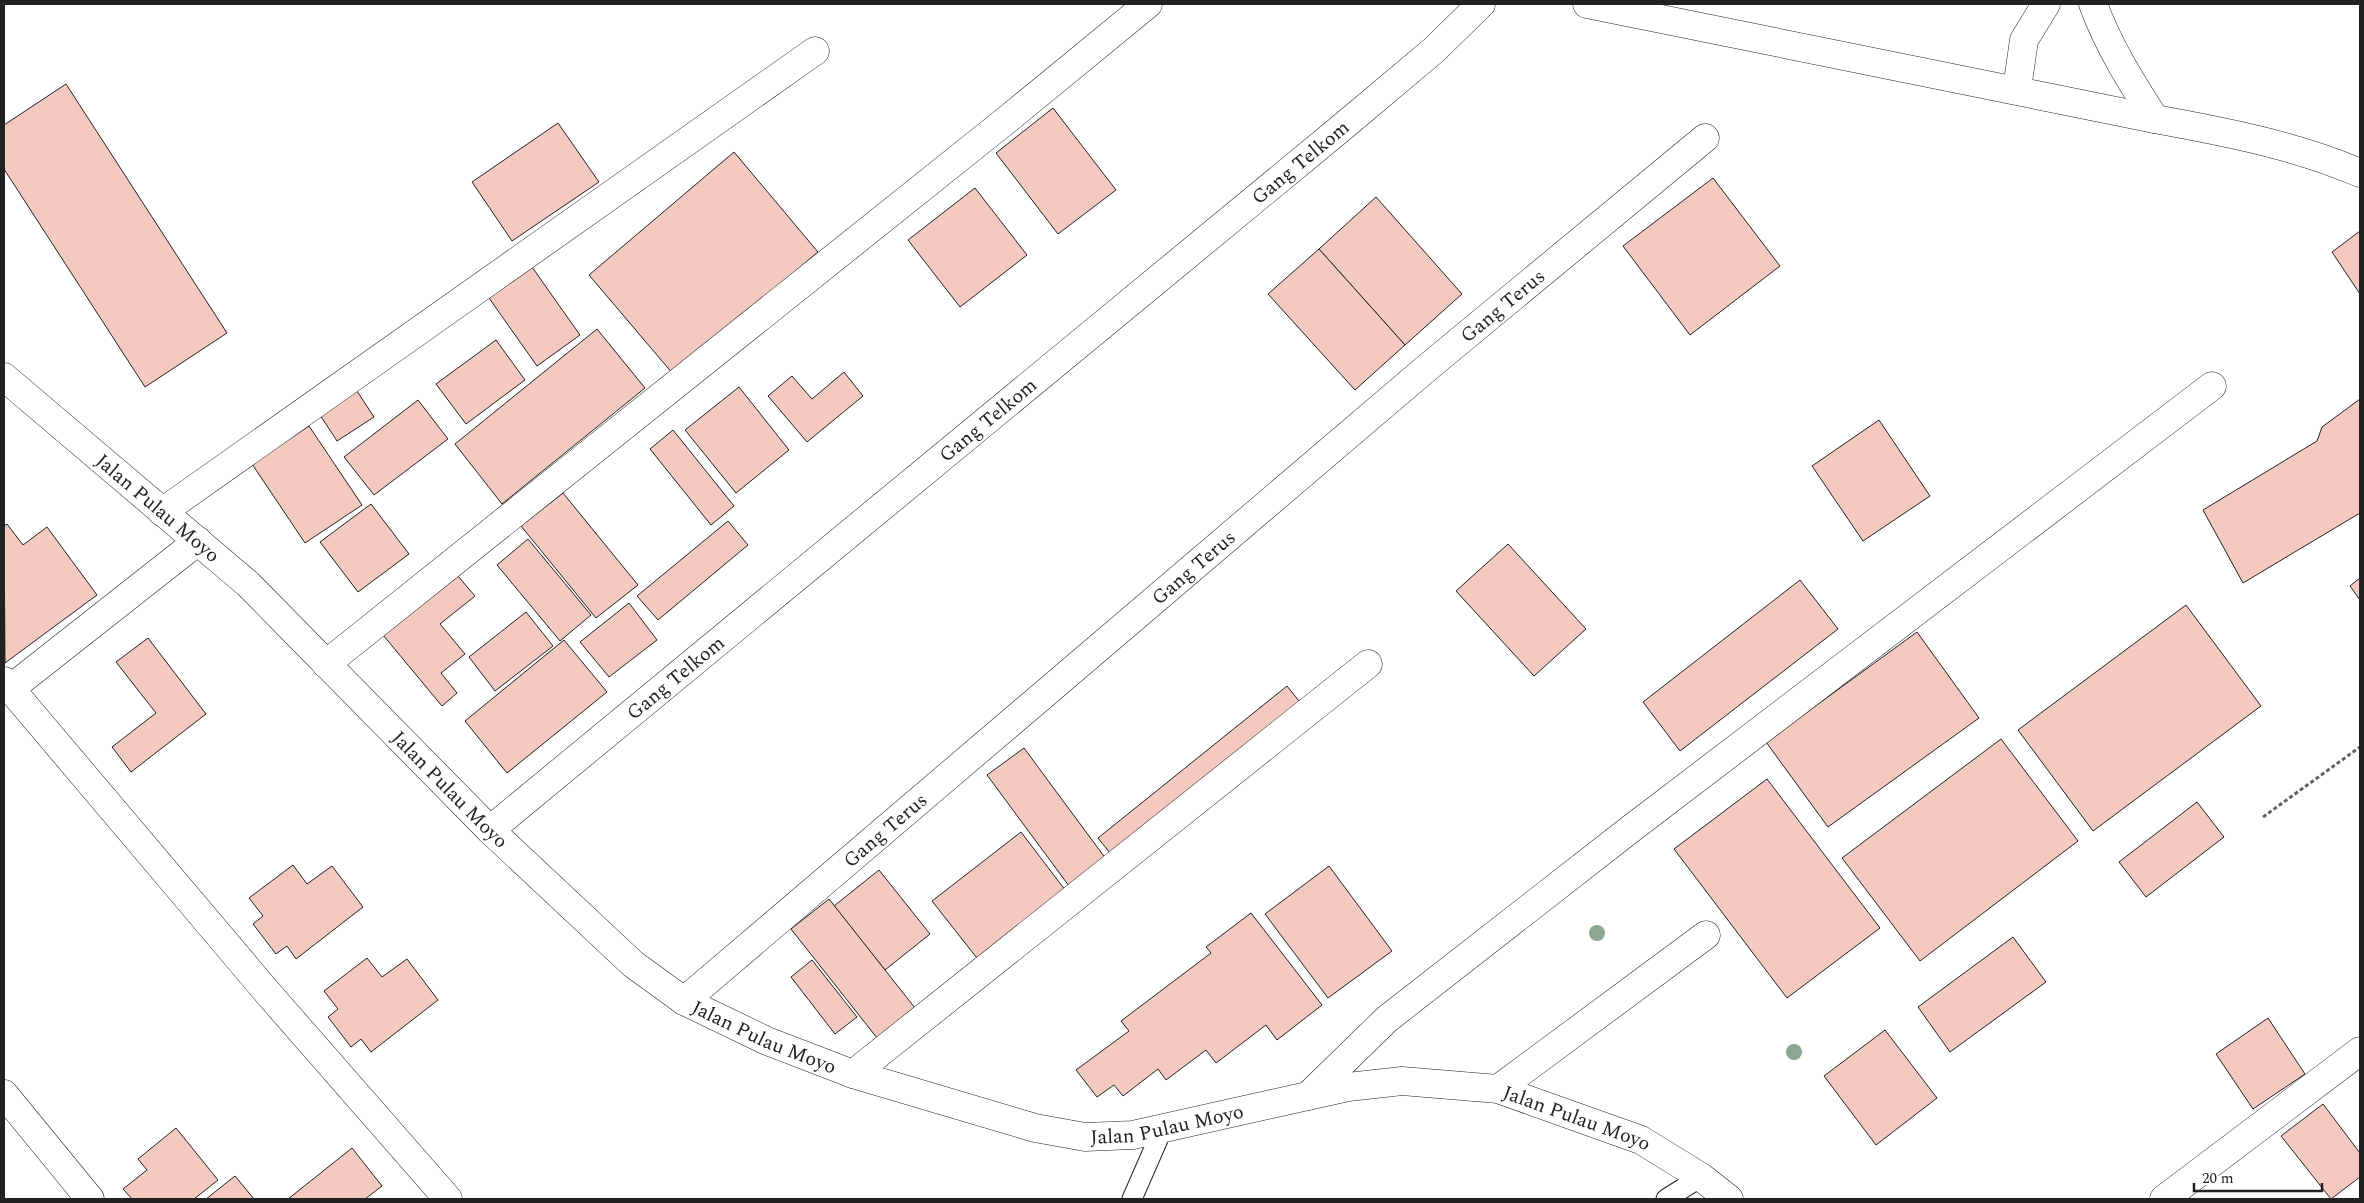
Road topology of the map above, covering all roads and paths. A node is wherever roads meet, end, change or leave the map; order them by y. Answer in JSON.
{"nodes":[{"id":1,"x":1148,"y":4,"type":"edge"},
{"id":2,"x":1482,"y":4,"type":"edge"},
{"id":3,"x":1587,"y":4,"type":"edge"},
{"id":4,"x":2046,"y":4,"type":"edge"},
{"id":5,"x":2093,"y":4,"type":"edge"},
{"id":6,"x":815,"y":50,"type":"dead end"},
{"id":7,"x":2018,"y":81,"type":"junction"},
{"id":8,"x":2155,"y":119,"type":"junction"},
{"id":9,"x":1705,"y":138,"type":"dead end"},
{"id":10,"x":2360,"y":173,"type":"edge"},
{"id":11,"x":4,"y":377,"type":"edge"},
{"id":12,"x":2212,"y":386,"type":"dead end"},
{"id":13,"x":162,"y":512,"type":"junction"},
{"id":14,"x":198,"y":541,"type":"junction"},
{"id":15,"x":326,"y":664,"type":"junction"},
{"id":16,"x":1368,"y":664,"type":"dead end"},
{"id":17,"x":7,"y":685,"type":"edge"},
{"id":18,"x":2360,"y":747,"type":"edge"},
{"id":19,"x":2263,"y":817,"type":"dead end"},
{"id":20,"x":490,"y":830,"type":"junction"},
{"id":21,"x":1706,"y":934,"type":"dead end"},
{"id":22,"x":684,"y":1001,"type":"junction"},
{"id":23,"x":2360,"y":1051,"type":"edge"},
{"id":24,"x":853,"y":1074,"type":"junction"},
{"id":25,"x":1498,"y":1089,"type":"junction"},
{"id":26,"x":4,"y":1094,"type":"edge"},
{"id":27,"x":1308,"y":1096,"type":"junction"},
{"id":28,"x":1162,"y":1128,"type":"junction"},
{"id":29,"x":1701,"y":1177,"type":"junction"},
{"id":30,"x":90,"y":1199,"type":"edge"},
{"id":31,"x":448,"y":1199,"type":"edge"},
{"id":32,"x":1132,"y":1199,"type":"edge"},
{"id":33,"x":1666,"y":1199,"type":"edge"},
{"id":34,"x":1729,"y":1199,"type":"edge"},
{"id":35,"x":2164,"y":1199,"type":"edge"}],
"edges":[{"from":1,"to":15,"type":"street"},
{"from":2,"to":20,"type":"street","name":"Gang Telkom"},
{"from":3,"to":7,"type":"street"},
{"from":4,"to":7,"type":"street"},
{"from":5,"to":8,"type":"street"},
{"from":6,"to":13,"type":"street"},
{"from":7,"to":8,"type":"street"},
{"from":8,"to":10,"type":"street"},
{"from":9,"to":22,"type":"street","name":"Gang Terus"},
{"from":11,"to":13,"type":"street","name":"Jalan Pulau Moyo"},
{"from":12,"to":27,"type":"street"},
{"from":13,"to":14,"type":"street","name":"Jalan Pulau Moyo"},
{"from":14,"to":15,"type":"street","name":"Jalan Pulau Moyo"},
{"from":14,"to":17,"type":"street"},
{"from":15,"to":20,"type":"street","name":"Jalan Pulau Moyo"},
{"from":16,"to":24,"type":"street"},
{"from":17,"to":31,"type":"street"},
{"from":18,"to":19,"type":"path"},
{"from":20,"to":22,"type":"street","name":"Jalan Pulau Moyo"},
{"from":21,"to":25,"type":"street"},
{"from":22,"to":24,"type":"street","name":"Jalan Pulau Moyo"},
{"from":23,"to":35,"type":"street"},
{"from":24,"to":28,"type":"street","name":"Jalan Pulau Moyo"},
{"from":25,"to":27,"type":"street","name":"Jalan Pulau Moyo"},
{"from":25,"to":29,"type":"street","name":"Jalan Pulau Moyo"},
{"from":26,"to":30,"type":"street"},
{"from":27,"to":28,"type":"street","name":"Jalan Pulau Moyo"},
{"from":28,"to":32,"type":"lane"},
{"from":29,"to":33,"type":"lane"},
{"from":29,"to":34,"type":"street","name":"Jalan Pulau Moyo"}]}
